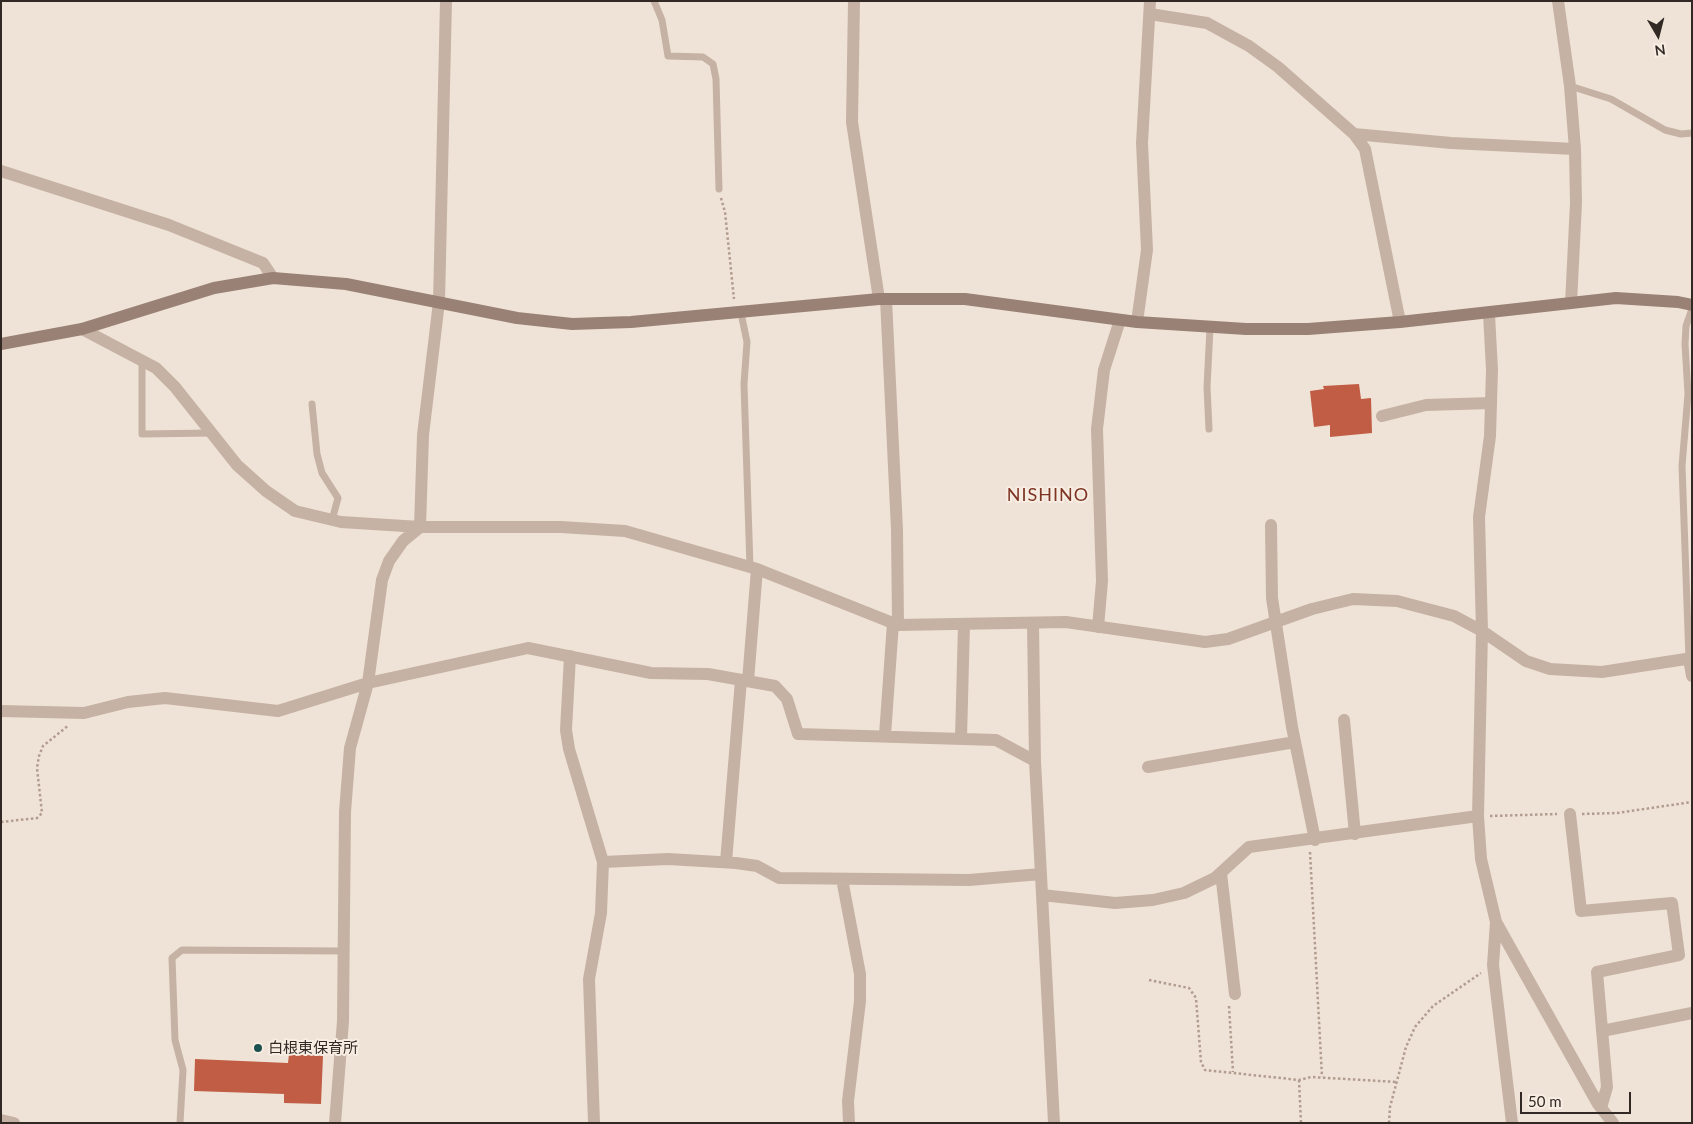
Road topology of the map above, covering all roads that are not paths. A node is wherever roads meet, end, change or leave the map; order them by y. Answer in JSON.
{"nodes":[{"id":1,"x":446,"y":1,"type":"edge"},
{"id":2,"x":654,"y":1,"type":"edge"},
{"id":3,"x":854,"y":1,"type":"edge"},
{"id":4,"x":1558,"y":1,"type":"edge"},
{"id":5,"x":1150,"y":8,"type":"edge"},
{"id":6,"x":1570,"y":86,"type":"junction"},
{"id":7,"x":1692,"y":133,"type":"edge"},
{"id":8,"x":1354,"y":134,"type":"junction"},
{"id":9,"x":1575,"y":149,"type":"junction"},
{"id":10,"x":1,"y":171,"type":"edge"},
{"id":11,"x":719,"y":189,"type":"road end"},
{"id":12,"x":273,"y":278,"type":"junction"},
{"id":13,"x":883,"y":299,"type":"junction"},
{"id":14,"x":440,"y":302,"type":"junction"},
{"id":15,"x":1571,"y":303,"type":"junction"},
{"id":16,"x":1692,"y":305,"type":"edge"},
{"id":17,"x":1692,"y":309,"type":"edge"},
{"id":18,"x":738,"y":313,"type":"junction"},
{"id":19,"x":1489,"y":314,"type":"junction"},
{"id":20,"x":1120,"y":320,"type":"junction"},
{"id":21,"x":1137,"y":322,"type":"junction"},
{"id":22,"x":1400,"y":322,"type":"junction"},
{"id":23,"x":1210,"y":328,"type":"junction"},
{"id":24,"x":82,"y":329,"type":"junction"},
{"id":25,"x":3,"y":345,"type":"edge"},
{"id":26,"x":142,"y":360,"type":"junction"},
{"id":27,"x":1491,"y":403,"type":"junction"},
{"id":28,"x":312,"y":404,"type":"dead end"},
{"id":29,"x":1382,"y":416,"type":"dead end"},
{"id":30,"x":1209,"y":430,"type":"dead end"},
{"id":31,"x":212,"y":433,"type":"junction"},
{"id":32,"x":332,"y":520,"type":"junction"},
{"id":33,"x":1271,"y":525,"type":"dead end"},
{"id":34,"x":420,"y":527,"type":"junction"},
{"id":35,"x":754,"y":568,"type":"junction"},
{"id":36,"x":1276,"y":622,"type":"junction"},
{"id":37,"x":1033,"y":623,"type":"junction"},
{"id":38,"x":895,"y":624,"type":"junction"},
{"id":39,"x":964,"y":624,"type":"junction"},
{"id":40,"x":1098,"y":627,"type":"junction"},
{"id":41,"x":1482,"y":631,"type":"junction"},
{"id":42,"x":570,"y":656,"type":"junction"},
{"id":43,"x":1690,"y":658,"type":"edge"},
{"id":44,"x":1692,"y":676,"type":"edge"},
{"id":45,"x":744,"y":680,"type":"junction"},
{"id":46,"x":368,"y":684,"type":"junction"},
{"id":47,"x":1,"y":711,"type":"edge"},
{"id":48,"x":1344,"y":720,"type":"dead end"},
{"id":49,"x":885,"y":735,"type":"junction"},
{"id":50,"x":961,"y":739,"type":"junction"},
{"id":51,"x":1295,"y":742,"type":"junction"},
{"id":52,"x":1035,"y":761,"type":"junction"},
{"id":53,"x":1148,"y":767,"type":"dead end"},
{"id":54,"x":1570,"y":814,"type":"road end"},
{"id":55,"x":1478,"y":816,"type":"junction"},
{"id":56,"x":1355,"y":834,"type":"junction"},
{"id":57,"x":1312,"y":840,"type":"junction"},
{"id":58,"x":603,"y":862,"type":"junction"},
{"id":59,"x":726,"y":862,"type":"junction"},
{"id":60,"x":1221,"y":872,"type":"junction"},
{"id":61,"x":1041,"y":874,"type":"junction"},
{"id":62,"x":842,"y":879,"type":"junction"},
{"id":63,"x":1042,"y":895,"type":"junction"},
{"id":64,"x":1496,"y":922,"type":"junction"},
{"id":65,"x":344,"y":951,"type":"junction"},
{"id":66,"x":1235,"y":994,"type":"road end"},
{"id":67,"x":1692,"y":1014,"type":"edge"},
{"id":68,"x":1602,"y":1031,"type":"junction"},
{"id":69,"x":1601,"y":1108,"type":"junction"},
{"id":70,"x":1,"y":1120,"type":"edge"},
{"id":71,"x":14,"y":1123,"type":"edge"},
{"id":72,"x":180,"y":1123,"type":"edge"},
{"id":73,"x":335,"y":1123,"type":"edge"},
{"id":74,"x":594,"y":1123,"type":"edge"},
{"id":75,"x":850,"y":1123,"type":"edge"},
{"id":76,"x":1054,"y":1123,"type":"edge"},
{"id":77,"x":1512,"y":1123,"type":"edge"},
{"id":78,"x":1613,"y":1123,"type":"edge"}],
"edges":[{"from":1,"to":14,"type":"street"},
{"from":2,"to":11,"type":"lane"},
{"from":3,"to":13,"type":"street"},
{"from":4,"to":6,"type":"street"},
{"from":5,"to":8,"type":"street"},
{"from":5,"to":21,"type":"street"},
{"from":6,"to":7,"type":"lane"},
{"from":6,"to":9,"type":"street"},
{"from":8,"to":9,"type":"street"},
{"from":8,"to":22,"type":"street"},
{"from":9,"to":15,"type":"street"},
{"from":10,"to":12,"type":"street"},
{"from":12,"to":14,"type":"street"},
{"from":12,"to":24,"type":"street"},
{"from":13,"to":18,"type":"street"},
{"from":13,"to":20,"type":"street"},
{"from":13,"to":38,"type":"street"},
{"from":14,"to":18,"type":"street"},
{"from":14,"to":34,"type":"street"},
{"from":15,"to":16,"type":"street"},
{"from":15,"to":19,"type":"street"},
{"from":17,"to":43,"type":"lane"},
{"from":18,"to":35,"type":"lane"},
{"from":19,"to":22,"type":"street"},
{"from":19,"to":27,"type":"street"},
{"from":20,"to":21,"type":"street"},
{"from":20,"to":40,"type":"street"},
{"from":21,"to":23,"type":"street"},
{"from":22,"to":23,"type":"street"},
{"from":23,"to":30,"type":"lane"},
{"from":24,"to":25,"type":"street"},
{"from":24,"to":26,"type":"street"},
{"from":26,"to":31,"type":"street"},
{"from":26,"to":31,"type":"lane"},
{"from":27,"to":29,"type":"street"},
{"from":27,"to":41,"type":"street"},
{"from":28,"to":32,"type":"lane"},
{"from":31,"to":32,"type":"street"},
{"from":32,"to":34,"type":"street"},
{"from":33,"to":36,"type":"street"},
{"from":34,"to":35,"type":"street"},
{"from":34,"to":46,"type":"street"},
{"from":35,"to":38,"type":"street"},
{"from":35,"to":45,"type":"street"},
{"from":36,"to":40,"type":"street"},
{"from":36,"to":41,"type":"street"},
{"from":36,"to":51,"type":"street"},
{"from":37,"to":39,"type":"street"},
{"from":37,"to":40,"type":"street"},
{"from":37,"to":52,"type":"street"},
{"from":38,"to":39,"type":"street"},
{"from":38,"to":49,"type":"street"},
{"from":39,"to":50,"type":"street"},
{"from":41,"to":43,"type":"street"},
{"from":41,"to":55,"type":"street"},
{"from":42,"to":45,"type":"street"},
{"from":42,"to":46,"type":"street"},
{"from":42,"to":58,"type":"street"},
{"from":43,"to":44,"type":"street"},
{"from":45,"to":49,"type":"street"},
{"from":45,"to":59,"type":"street"},
{"from":46,"to":47,"type":"street"},
{"from":46,"to":65,"type":"street"},
{"from":48,"to":56,"type":"street"},
{"from":49,"to":50,"type":"street"},
{"from":50,"to":52,"type":"street"},
{"from":51,"to":53,"type":"street"},
{"from":51,"to":57,"type":"street"},
{"from":52,"to":61,"type":"street"},
{"from":54,"to":68,"type":"street"},
{"from":55,"to":56,"type":"street"},
{"from":55,"to":64,"type":"street"},
{"from":56,"to":57,"type":"street"},
{"from":57,"to":60,"type":"street"},
{"from":58,"to":59,"type":"street"},
{"from":58,"to":74,"type":"street"},
{"from":59,"to":62,"type":"street"},
{"from":60,"to":63,"type":"street"},
{"from":60,"to":66,"type":"street"},
{"from":61,"to":62,"type":"street"},
{"from":61,"to":63,"type":"street"},
{"from":62,"to":75,"type":"street"},
{"from":63,"to":76,"type":"street"},
{"from":64,"to":69,"type":"street"},
{"from":64,"to":77,"type":"street"},
{"from":65,"to":72,"type":"lane"},
{"from":65,"to":73,"type":"street"},
{"from":67,"to":68,"type":"street"},
{"from":68,"to":69,"type":"street"},
{"from":69,"to":78,"type":"street"},
{"from":70,"to":71,"type":"street"}]}
